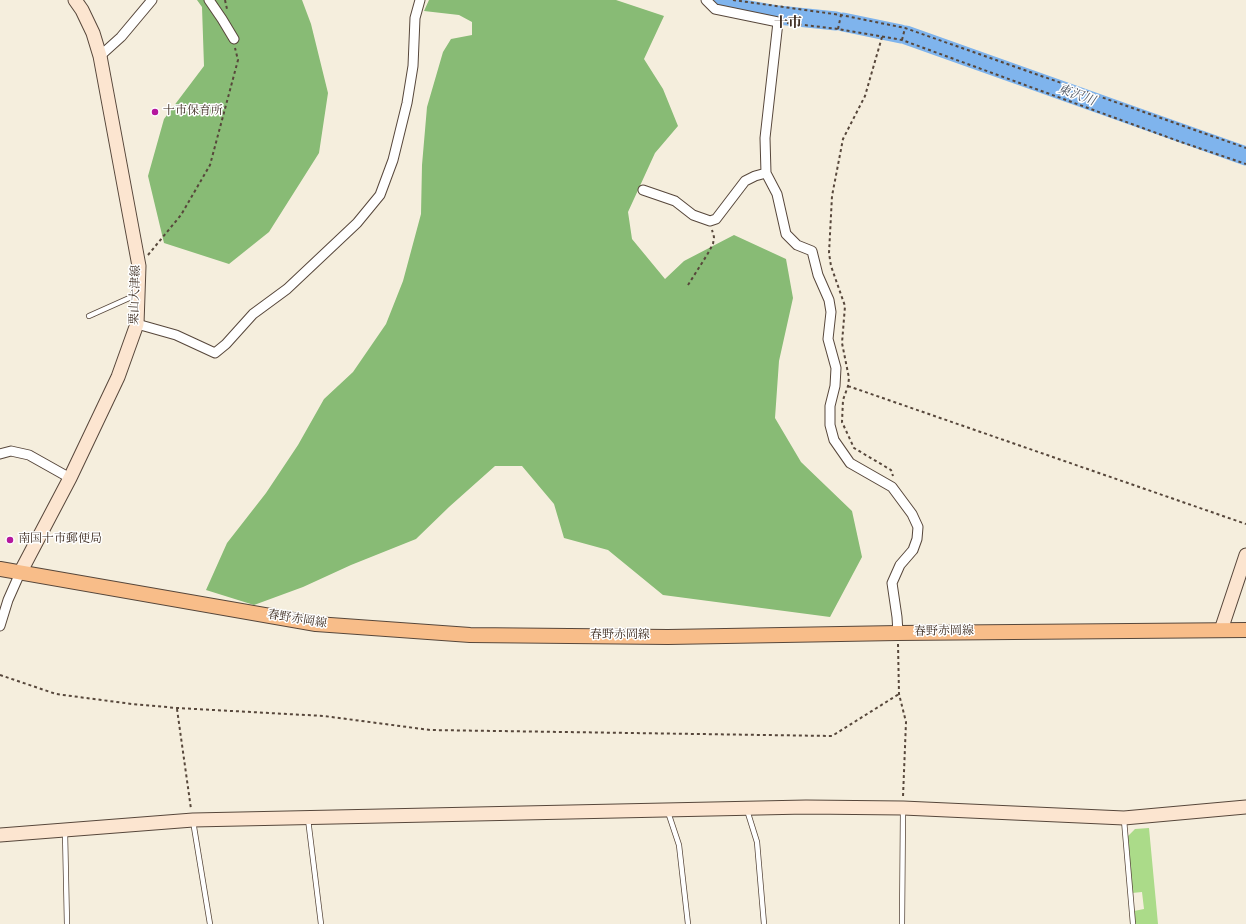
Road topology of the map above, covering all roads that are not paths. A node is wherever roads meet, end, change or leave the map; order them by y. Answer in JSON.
{"nodes":[{"id":1,"x":76,"y":0,"type":"edge"},
{"id":2,"x":152,"y":0,"type":"edge"},
{"id":3,"x":209,"y":0,"type":"edge"},
{"id":4,"x":420,"y":0,"type":"edge"},
{"id":5,"x":706,"y":0,"type":"edge"},
{"id":6,"x":234,"y":39,"type":"dead end"},
{"id":7,"x":100,"y":56,"type":"junction"},
{"id":8,"x":766,"y":172,"type":"junction"},
{"id":9,"x":643,"y":190,"type":"dead end"},
{"id":10,"x":139,"y":294,"type":"junction"},
{"id":11,"x":89,"y":316,"type":"dead end"},
{"id":12,"x":137,"y":324,"type":"junction"},
{"id":13,"x":0,"y":454,"type":"edge"},
{"id":14,"x":70,"y":478,"type":"junction"},
{"id":15,"x":1246,"y":555,"type":"edge"},
{"id":16,"x":0,"y":569,"type":"edge"},
{"id":17,"x":20,"y":574,"type":"junction"},
{"id":18,"x":0,"y":626,"type":"edge"},
{"id":19,"x":1221,"y":630,"type":"junction"},
{"id":20,"x":1246,"y":630,"type":"edge"},
{"id":21,"x":898,"y":633,"type":"junction"},
{"id":22,"x":1246,"y":807,"type":"edge"},
{"id":23,"x":903,"y":808,"type":"junction"},
{"id":24,"x":747,"y":810,"type":"junction"},
{"id":25,"x":668,"y":811,"type":"junction"},
{"id":26,"x":1124,"y":818,"type":"junction"},
{"id":27,"x":308,"y":819,"type":"junction"},
{"id":28,"x":193,"y":820,"type":"junction"},
{"id":29,"x":65,"y":830,"type":"junction"},
{"id":30,"x":0,"y":835,"type":"edge"},
{"id":31,"x":68,"y":924,"type":"edge"},
{"id":32,"x":210,"y":924,"type":"edge"},
{"id":33,"x":321,"y":924,"type":"edge"},
{"id":34,"x":688,"y":924,"type":"edge"},
{"id":35,"x":764,"y":924,"type":"edge"},
{"id":36,"x":902,"y":924,"type":"edge"},
{"id":37,"x":1133,"y":924,"type":"edge"}],
"edges":[{"from":1,"to":7,"type":"street","name":"栗山大津線"},
{"from":2,"to":7,"type":"street"},
{"from":3,"to":6,"type":"street"},
{"from":4,"to":12,"type":"street"},
{"from":5,"to":8,"type":"street"},
{"from":7,"to":10,"type":"street","name":"栗山大津線"},
{"from":8,"to":9,"type":"street"},
{"from":8,"to":21,"type":"street"},
{"from":10,"to":11,"type":"lane"},
{"from":10,"to":12,"type":"street","name":"栗山大津線"},
{"from":12,"to":14,"type":"street","name":"栗山大津線"},
{"from":13,"to":14,"type":"street"},
{"from":14,"to":17,"type":"street","name":"栗山大津線"},
{"from":15,"to":19,"type":"street"},
{"from":16,"to":17,"type":"main road","name":"春野赤岡線"},
{"from":17,"to":18,"type":"street"},
{"from":17,"to":21,"type":"main road","name":"春野赤岡線"},
{"from":19,"to":20,"type":"main road","name":"春野赤岡線"},
{"from":19,"to":21,"type":"main road","name":"春野赤岡線"},
{"from":22,"to":26,"type":"street"},
{"from":23,"to":24,"type":"street"},
{"from":23,"to":26,"type":"street"},
{"from":23,"to":36,"type":"lane"},
{"from":24,"to":25,"type":"street"},
{"from":24,"to":35,"type":"lane"},
{"from":25,"to":27,"type":"street"},
{"from":25,"to":34,"type":"lane"},
{"from":26,"to":37,"type":"lane"},
{"from":27,"to":28,"type":"street"},
{"from":27,"to":33,"type":"lane"},
{"from":28,"to":29,"type":"street"},
{"from":28,"to":32,"type":"lane"},
{"from":29,"to":30,"type":"street"},
{"from":29,"to":31,"type":"lane"}]}
